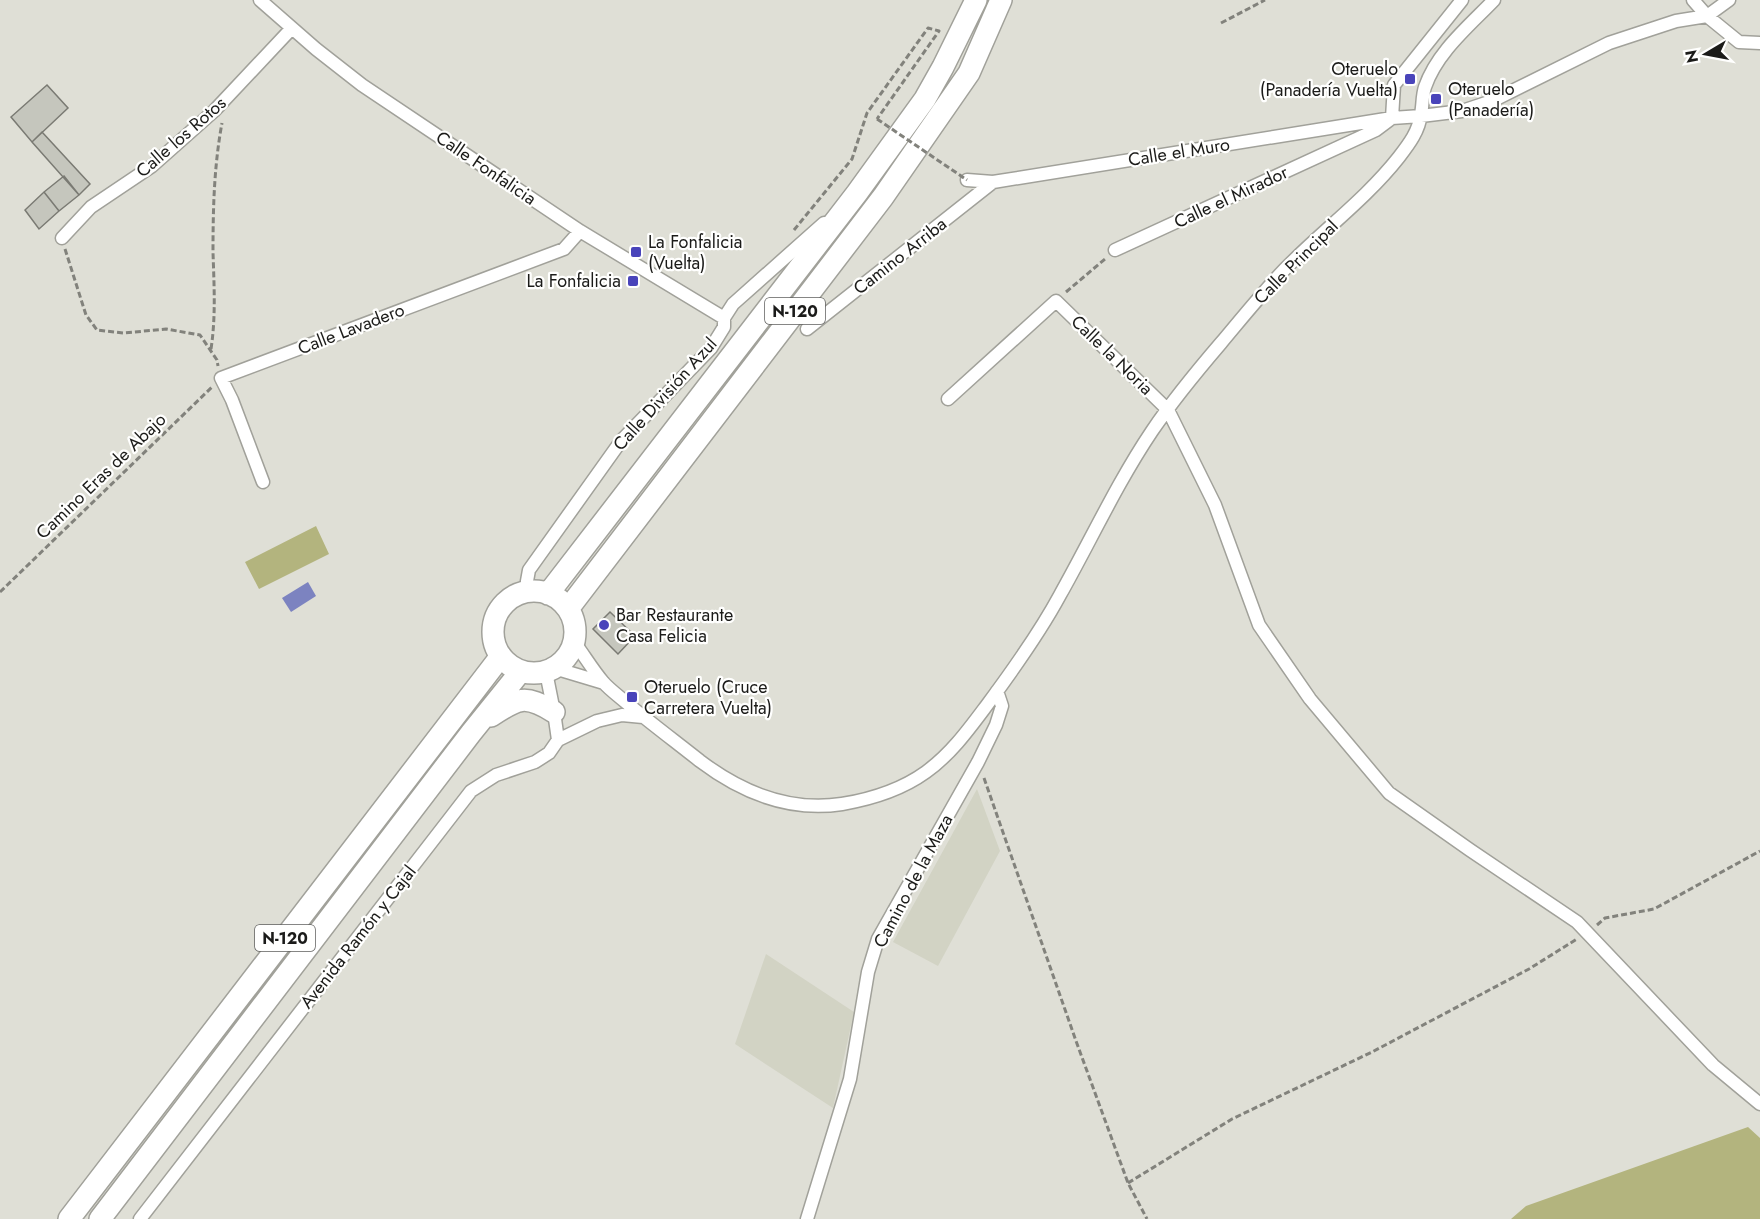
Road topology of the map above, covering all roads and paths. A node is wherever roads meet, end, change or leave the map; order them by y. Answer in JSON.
{"nodes":[{"id":1,"x":260,"y":0,"type":"edge"},
{"id":2,"x":976,"y":0,"type":"edge"},
{"id":3,"x":1000,"y":0,"type":"edge"},
{"id":4,"x":1265,"y":0,"type":"edge"},
{"id":5,"x":1462,"y":0,"type":"edge"},
{"id":6,"x":1494,"y":0,"type":"edge"},
{"id":7,"x":1693,"y":0,"type":"edge"},
{"id":8,"x":1729,"y":0,"type":"edge"},
{"id":9,"x":1707,"y":16,"type":"junction"},
{"id":10,"x":1221,"y":23,"type":"dead end"},
{"id":11,"x":292,"y":28,"type":"junction"},
{"id":12,"x":1760,"y":43,"type":"edge"},
{"id":13,"x":227,"y":97,"type":"junction"},
{"id":14,"x":1421,"y":116,"type":"junction"},
{"id":15,"x":1392,"y":118,"type":"junction"},
{"id":16,"x":967,"y":180,"type":"joint"},
{"id":17,"x":993,"y":182,"type":"junction"},
{"id":18,"x":857,"y":193,"type":"junction"},
{"id":19,"x":794,"y":229,"type":"dead end"},
{"id":20,"x":580,"y":231,"type":"junction"},
{"id":21,"x":62,"y":238,"type":"joint"},
{"id":22,"x":1115,"y":250,"type":"joint"},
{"id":23,"x":1056,"y":301,"type":"junction"},
{"id":24,"x":724,"y":318,"type":"junction"},
{"id":25,"x":807,"y":329,"type":"dead end"},
{"id":26,"x":211,"y":351,"type":"junction"},
{"id":27,"x":220,"y":378,"type":"junction"},
{"id":28,"x":948,"y":399,"type":"dead end"},
{"id":29,"x":1168,"y":410,"type":"junction"},
{"id":30,"x":263,"y":482,"type":"dead end"},
{"id":31,"x":0,"y":592,"type":"edge"},
{"id":32,"x":538,"y":593,"type":"junction"},
{"id":33,"x":568,"y":609,"type":"junction"},
{"id":34,"x":574,"y":642,"type":"junction"},
{"id":35,"x":501,"y":656,"type":"junction"},
{"id":36,"x":550,"y":670,"type":"junction"},
{"id":37,"x":521,"y":671,"type":"junction"},
{"id":38,"x":604,"y":683,"type":"junction"},
{"id":39,"x":997,"y":691,"type":"junction"},
{"id":40,"x":554,"y":712,"type":"junction"},
{"id":41,"x":643,"y":717,"type":"junction"},
{"id":42,"x":478,"y":725,"type":"junction"},
{"id":43,"x":558,"y":740,"type":"junction"},
{"id":44,"x":978,"y":762,"type":"junction"},
{"id":45,"x":1760,"y":851,"type":"edge"},
{"id":46,"x":1587,"y":933,"type":"junction"},
{"id":47,"x":1760,"y":1104,"type":"edge"},
{"id":48,"x":1128,"y":1183,"type":"junction"},
{"id":49,"x":69,"y":1219,"type":"edge"},
{"id":50,"x":100,"y":1219,"type":"edge"},
{"id":51,"x":140,"y":1219,"type":"edge"},
{"id":52,"x":807,"y":1219,"type":"edge"},
{"id":53,"x":1147,"y":1219,"type":"edge"}],
"edges":[{"from":1,"to":11,"type":"street","name":"Calle Fonfalicia"},
{"from":2,"to":18,"type":"highway","number":"N-120"},
{"from":3,"to":33,"type":"highway","number":"N-120"},
{"from":4,"to":10,"type":"path"},
{"from":5,"to":15,"type":"street"},
{"from":6,"to":14,"type":"street"},
{"from":7,"to":9,"type":"street"},
{"from":8,"to":9,"type":"street"},
{"from":9,"to":12,"type":"street"},
{"from":9,"to":14,"type":"street"},
{"from":11,"to":13,"type":"street","name":"Calle los Rotos"},
{"from":11,"to":20,"type":"street","name":"Calle Fonfalicia"},
{"from":13,"to":21,"type":"street","name":"Calle los Rotos"},
{"from":13,"to":26,"type":"path"},
{"from":14,"to":15,"type":"street","name":"Calle el Mirador"},
{"from":14,"to":29,"type":"street","name":"Calle Principal"},
{"from":15,"to":17,"type":"street","name":"Calle el Muro"},
{"from":15,"to":22,"type":"street","name":"Calle el Mirador"},
{"from":16,"to":17,"type":"street","name":"Calle el Muro"},
{"from":16,"to":19,"type":"path","bridge":true},
{"from":17,"to":25,"type":"street","name":"Camino Arriba"},
{"from":18,"to":24,"type":"street","name":"Calle División Azul"},
{"from":18,"to":32,"type":"highway","number":"N-120"},
{"from":20,"to":24,"type":"street","name":"Calle Fonfalicia"},
{"from":20,"to":27,"type":"street","name":"Calle Lavadero"},
{"from":21,"to":26,"type":"path"},
{"from":22,"to":23,"type":"path"},
{"from":23,"to":28,"type":"street"},
{"from":23,"to":29,"type":"street","name":"Calle la Noria"},
{"from":24,"to":32,"type":"street","name":"Calle División Azul"},
{"from":26,"to":27,"type":"path"},
{"from":27,"to":30,"type":"street"},
{"from":27,"to":31,"type":"path","name":"Camino Eras de Abajo"},
{"from":29,"to":39,"type":"street","name":"Calle Principal"},
{"from":29,"to":46,"type":"street","name":"Calle la Noria"},
{"from":32,"to":33,"type":"highway"},
{"from":32,"to":35,"type":"highway","number":"N-120"},
{"from":33,"to":34,"type":"highway"},
{"from":34,"to":36,"type":"highway"},
{"from":34,"to":38,"type":"street"},
{"from":35,"to":37,"type":"highway"},
{"from":35,"to":49,"type":"highway","number":"N-120"},
{"from":36,"to":37,"type":"highway"},
{"from":36,"to":38,"type":"street"},
{"from":36,"to":40,"type":"street"},
{"from":37,"to":42,"type":"highway","number":"N-120"},
{"from":38,"to":41,"type":"street","name":"Calle Principal"},
{"from":39,"to":41,"type":"street","name":"Calle Principal"},
{"from":39,"to":44,"type":"street","name":"Camino de la Maza"},
{"from":40,"to":42,"type":"highway"},
{"from":40,"to":43,"type":"street"},
{"from":41,"to":43,"type":"street","name":"Avenida Ramón y Cajal"},
{"from":42,"to":50,"type":"highway","number":"N-120"},
{"from":43,"to":51,"type":"street","name":"Avenida Ramón y Cajal"},
{"from":44,"to":48,"type":"path"},
{"from":44,"to":52,"type":"street","name":"Camino de la Maza"},
{"from":45,"to":46,"type":"path"},
{"from":46,"to":47,"type":"street","name":"Calle la Noria"},
{"from":46,"to":48,"type":"path"},
{"from":48,"to":53,"type":"path"}]}
